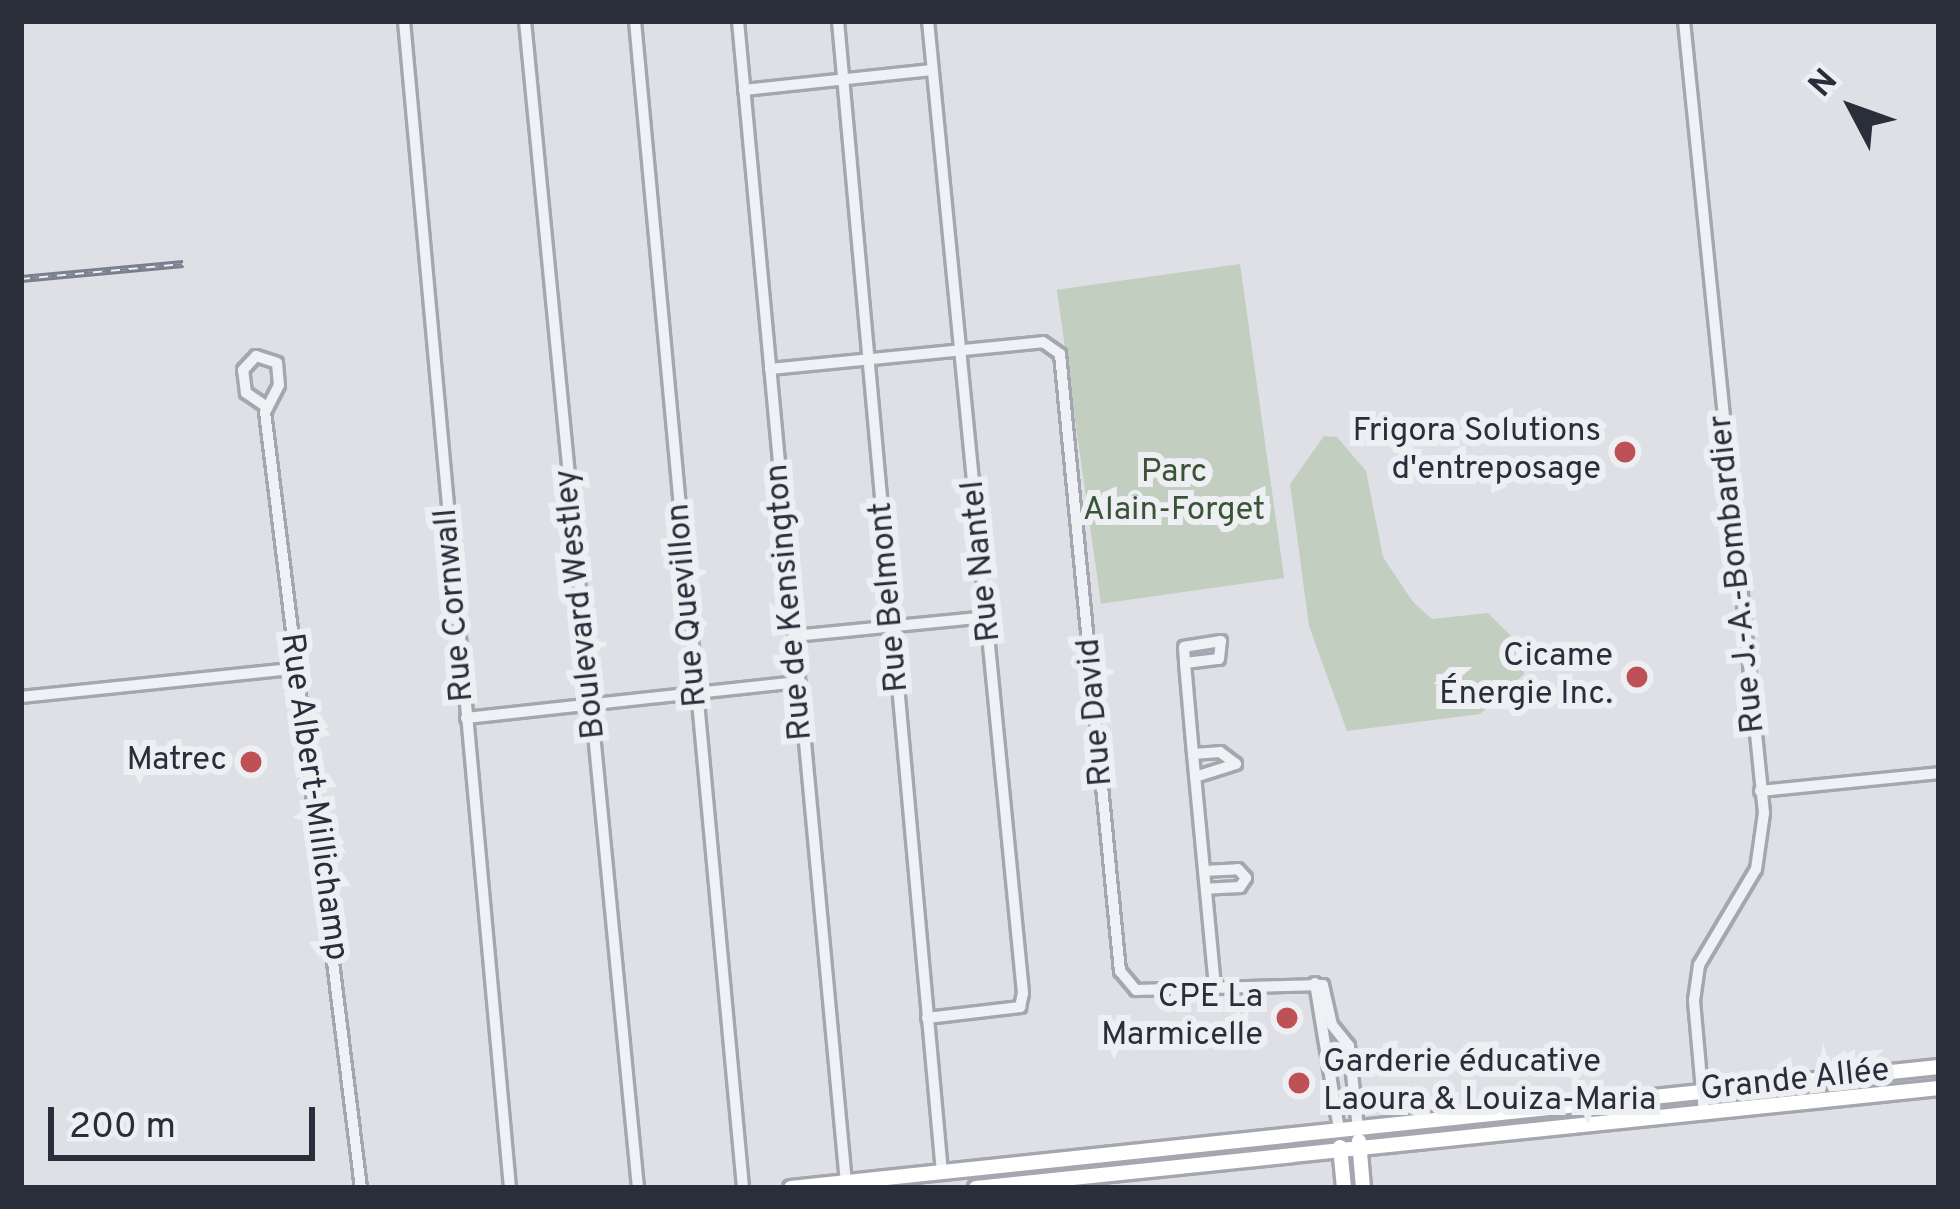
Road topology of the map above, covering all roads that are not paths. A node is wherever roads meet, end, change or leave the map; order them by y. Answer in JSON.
{"nodes":[{"id":1,"x":404,"y":21,"type":"edge"},
{"id":2,"x":525,"y":21,"type":"edge"},
{"id":3,"x":634,"y":21,"type":"edge"},
{"id":4,"x":738,"y":21,"type":"edge"},
{"id":5,"x":838,"y":21,"type":"edge"},
{"id":6,"x":928,"y":21,"type":"edge"},
{"id":7,"x":1684,"y":21,"type":"edge"},
{"id":8,"x":932,"y":70,"type":"junction"},
{"id":9,"x":844,"y":80,"type":"junction"},
{"id":10,"x":744,"y":90,"type":"junction"},
{"id":11,"x":961,"y":350,"type":"junction"},
{"id":12,"x":872,"y":359,"type":"junction"},
{"id":13,"x":770,"y":369,"type":"junction"},
{"id":14,"x":264,"y":405,"type":"junction"},
{"id":15,"x":989,"y":617,"type":"junction"},
{"id":16,"x":892,"y":624,"type":"junction"},
{"id":17,"x":794,"y":636,"type":"junction"},
{"id":18,"x":1185,"y":663,"type":"dead end"},
{"id":19,"x":293,"y":669,"type":"junction"},
{"id":20,"x":798,"y":682,"type":"junction"},
{"id":21,"x":697,"y":694,"type":"junction"},
{"id":22,"x":21,"y":697,"type":"edge"},
{"id":23,"x":592,"y":704,"type":"junction"},
{"id":24,"x":466,"y":718,"type":"junction"},
{"id":25,"x":1192,"y":754,"type":"junction"},
{"id":26,"x":1939,"y":773,"type":"edge"},
{"id":27,"x":1195,"y":777,"type":"junction"},
{"id":28,"x":1760,"y":791,"type":"junction"},
{"id":29,"x":1204,"y":871,"type":"junction"},
{"id":30,"x":1206,"y":890,"type":"junction"},
{"id":31,"x":1312,"y":981,"type":"junction"},
{"id":32,"x":1215,"y":988,"type":"junction"},
{"id":33,"x":927,"y":1018,"type":"junction"},
{"id":34,"x":1939,"y":1067,"type":"edge"},
{"id":35,"x":1939,"y":1088,"type":"edge"},
{"id":36,"x":1703,"y":1092,"type":"junction"},
{"id":37,"x":1704,"y":1112,"type":"junction"},
{"id":38,"x":1339,"y":1130,"type":"junction"},
{"id":39,"x":1358,"y":1130,"type":"junction"},
{"id":40,"x":1360,"y":1150,"type":"junction"},
{"id":41,"x":1341,"y":1151,"type":"junction"},
{"id":42,"x":942,"y":1173,"type":"junction"},
{"id":43,"x":846,"y":1183,"type":"junction"},
{"id":44,"x":362,"y":1188,"type":"edge"},
{"id":45,"x":510,"y":1188,"type":"edge"},
{"id":46,"x":638,"y":1188,"type":"edge"},
{"id":47,"x":743,"y":1188,"type":"edge"},
{"id":48,"x":791,"y":1188,"type":"edge"},
{"id":49,"x":976,"y":1188,"type":"edge"},
{"id":50,"x":1344,"y":1188,"type":"edge"},
{"id":51,"x":1363,"y":1188,"type":"edge"}],
"edges":[{"from":1,"to":24,"type":"street","name":"Rue Cornwall"},
{"from":2,"to":23,"type":"street","name":"Boulevard Westley"},
{"from":3,"to":21,"type":"street","name":"Rue Quevillon"},
{"from":4,"to":10,"type":"street","name":"Rue de Kensington"},
{"from":5,"to":9,"type":"street","name":"Rue Belmont"},
{"from":6,"to":8,"type":"street","name":"Rue Nantel"},
{"from":7,"to":28,"type":"street","name":"Rue J.-A.-Bombardier"},
{"from":8,"to":9,"type":"street"},
{"from":8,"to":11,"type":"street","name":"Rue Nantel"},
{"from":9,"to":10,"type":"street"},
{"from":9,"to":12,"type":"street","name":"Rue Belmont"},
{"from":10,"to":13,"type":"street","name":"Rue de Kensington"},
{"from":11,"to":12,"type":"street"},
{"from":11,"to":15,"type":"street","name":"Rue Nantel"},
{"from":11,"to":32,"type":"street","name":"Rue David"},
{"from":12,"to":13,"type":"street"},
{"from":12,"to":16,"type":"street","name":"Rue Belmont"},
{"from":13,"to":17,"type":"street","name":"Rue de Kensington"},
{"from":14,"to":14,"type":"street","name":"Rue Albert-Millichamp"},
{"from":14,"to":19,"type":"street","name":"Rue Albert-Millichamp"},
{"from":15,"to":16,"type":"street"},
{"from":15,"to":33,"type":"street","name":"Rue Nantel"},
{"from":16,"to":17,"type":"street"},
{"from":16,"to":33,"type":"street","name":"Rue Belmont"},
{"from":17,"to":20,"type":"street","name":"Rue de Kensington"},
{"from":18,"to":25,"type":"street"},
{"from":19,"to":22,"type":"street"},
{"from":19,"to":44,"type":"street","name":"Rue Albert-Millichamp"},
{"from":20,"to":21,"type":"street"},
{"from":20,"to":43,"type":"street","name":"Rue de Kensington"},
{"from":21,"to":23,"type":"street"},
{"from":21,"to":47,"type":"street","name":"Rue Quevillon"},
{"from":23,"to":24,"type":"street"},
{"from":23,"to":46,"type":"street","name":"Boulevard Westley"},
{"from":24,"to":45,"type":"street","name":"Rue Cornwall"},
{"from":25,"to":27,"type":"street"},
{"from":25,"to":27,"type":"street"},
{"from":26,"to":28,"type":"street"},
{"from":27,"to":29,"type":"street"},
{"from":28,"to":36,"type":"street","name":"Rue J.-A.-Bombardier"},
{"from":29,"to":30,"type":"street"},
{"from":29,"to":30,"type":"street"},
{"from":30,"to":32,"type":"street"},
{"from":31,"to":32,"type":"street","name":"Rue David"},
{"from":31,"to":38,"type":"street"},
{"from":31,"to":39,"type":"street"},
{"from":33,"to":42,"type":"street","name":"Rue Belmont"},
{"from":34,"to":36,"type":"main road","name":"Grande Allée"},
{"from":35,"to":37,"type":"main road","name":"Grande Allée"},
{"from":36,"to":37,"type":"street","name":"Rue J.-A.-Bombardier"},
{"from":36,"to":39,"type":"main road","name":"Grande Allée"},
{"from":37,"to":40,"type":"main road","name":"Grande Allée"},
{"from":38,"to":39,"type":"main road","name":"Grande Allée"},
{"from":38,"to":41,"type":"main road"},
{"from":38,"to":42,"type":"main road","name":"Grande Allée"},
{"from":39,"to":40,"type":"main road"},
{"from":40,"to":41,"type":"main road","name":"Grande Allée"},
{"from":40,"to":51,"type":"main road"},
{"from":41,"to":49,"type":"main road","name":"Grande Allée"},
{"from":41,"to":50,"type":"main road"},
{"from":42,"to":43,"type":"main road","name":"Grande Allée"},
{"from":43,"to":48,"type":"main road","name":"Grande Allée"}]}
